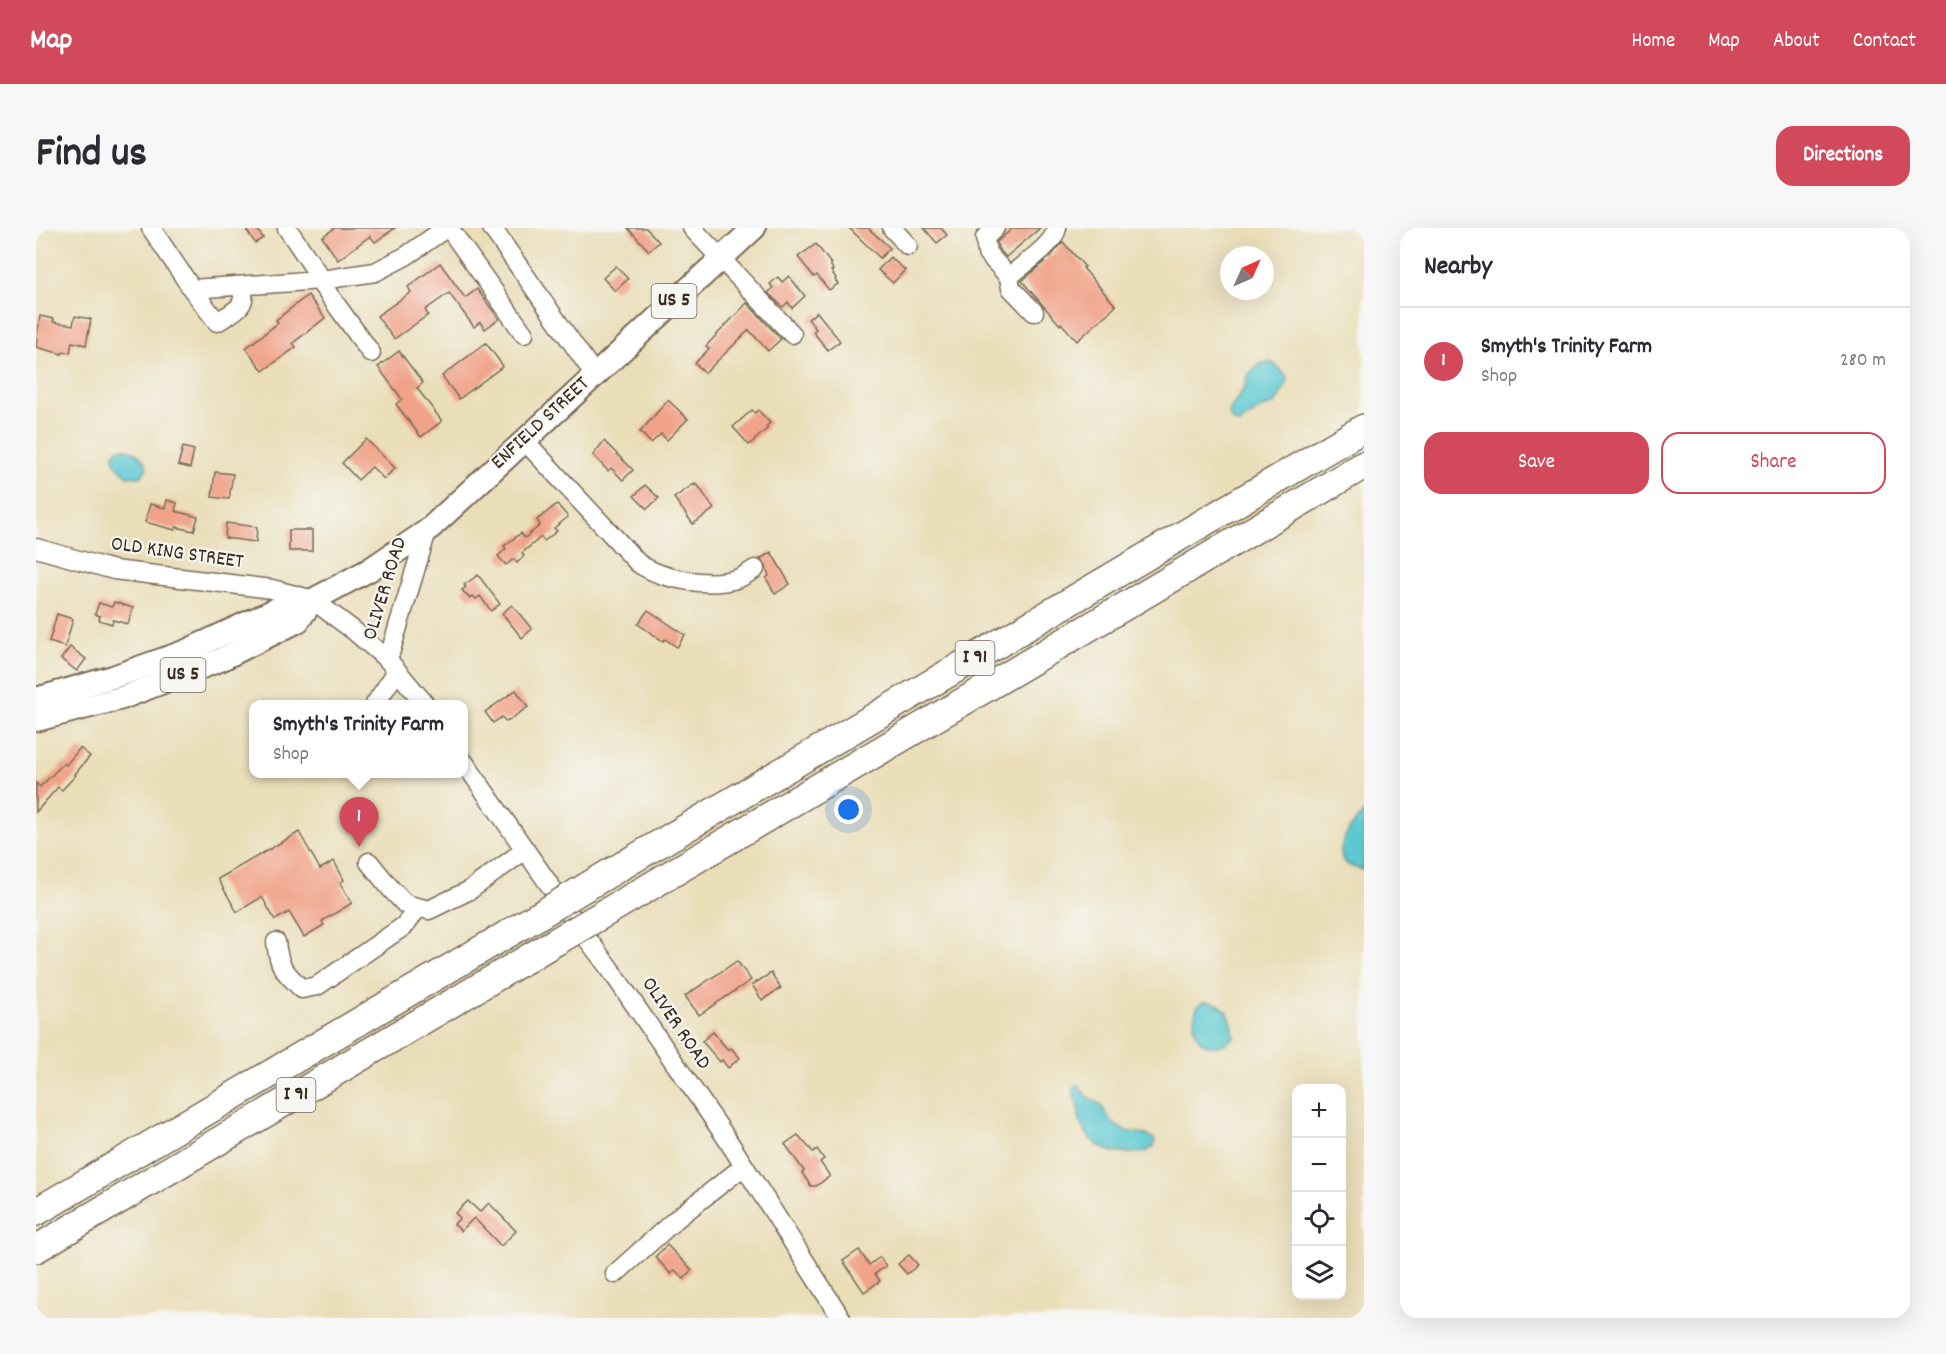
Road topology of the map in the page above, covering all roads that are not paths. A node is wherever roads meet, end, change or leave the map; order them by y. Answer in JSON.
{"nodes":[{"id":1,"x":151,"y":228,"type":"edge"},
{"id":2,"x":287,"y":228,"type":"edge"},
{"id":3,"x":448,"y":228,"type":"edge"},
{"id":4,"x":492,"y":228,"type":"edge"},
{"id":5,"x":692,"y":228,"type":"edge"},
{"id":6,"x":754,"y":228,"type":"edge"},
{"id":7,"x":892,"y":228,"type":"edge"},
{"id":8,"x":994,"y":228,"type":"edge"},
{"id":9,"x":1058,"y":228,"type":"edge"},
{"id":10,"x":908,"y":246,"type":"dead end"},
{"id":11,"x":721,"y":259,"type":"junction"},
{"id":12,"x":1009,"y":277,"type":"junction"},
{"id":13,"x":320,"y":280,"type":"junction"},
{"id":14,"x":240,"y":286,"type":"junction"},
{"id":15,"x":192,"y":289,"type":"junction"},
{"id":16,"x":1034,"y":312,"type":"dead end"},
{"id":17,"x":524,"y":334,"type":"dead end"},
{"id":18,"x":792,"y":334,"type":"dead end"},
{"id":19,"x":371,"y":353,"type":"dead end"},
{"id":20,"x":594,"y":374,"type":"junction"},
{"id":21,"x":1364,"y":428,"type":"edge"},
{"id":22,"x":524,"y":440,"type":"junction"},
{"id":23,"x":1364,"y":465,"type":"edge"},
{"id":24,"x":427,"y":531,"type":"junction"},
{"id":25,"x":36,"y":549,"type":"edge"},
{"id":26,"x":756,"y":569,"type":"dead end"},
{"id":27,"x":313,"y":600,"type":"junction"},
{"id":28,"x":187,"y":662,"type":"junction"},
{"id":29,"x":392,"y":666,"type":"junction"},
{"id":30,"x":36,"y":699,"type":"edge"},
{"id":31,"x":377,"y":700,"type":"edge"},
{"id":32,"x":421,"y":700,"type":"edge"},
{"id":33,"x":36,"y":720,"type":"edge"},
{"id":34,"x":468,"y":768,"type":"edge"},
{"id":35,"x":525,"y":850,"type":"junction"},
{"id":36,"x":369,"y":861,"type":"dead end"},
{"id":37,"x":418,"y":908,"type":"junction"},
{"id":38,"x":276,"y":942,"type":"dead end"},
{"id":39,"x":744,"y":1166,"type":"junction"},
{"id":40,"x":36,"y":1212,"type":"edge"},
{"id":41,"x":36,"y":1249,"type":"edge"},
{"id":42,"x":615,"y":1274,"type":"dead end"},
{"id":43,"x":841,"y":1318,"type":"edge"}],
"edges":[{"from":1,"to":15,"type":"street"},
{"from":2,"to":13,"type":"street"},
{"from":3,"to":13,"type":"street"},
{"from":3,"to":17,"type":"street"},
{"from":4,"to":20,"type":"street"},
{"from":5,"to":11,"type":"street"},
{"from":6,"to":11,"type":"main road","name":"ENFIELD STREET","number":"US 5"},
{"from":7,"to":10,"type":"street"},
{"from":8,"to":12,"type":"street"},
{"from":9,"to":12,"type":"street"},
{"from":11,"to":18,"type":"street"},
{"from":11,"to":20,"type":"main road","name":"ENFIELD STREET","number":"US 5"},
{"from":12,"to":16,"type":"street"},
{"from":13,"to":14,"type":"street"},
{"from":13,"to":19,"type":"street"},
{"from":14,"to":15,"type":"street"},
{"from":14,"to":15,"type":"street"},
{"from":20,"to":22,"type":"main road","name":"ENFIELD STREET","number":"US 5"},
{"from":21,"to":40,"type":"highway","number":"I 91","bridge":true},
{"from":22,"to":24,"type":"main road","name":"ENFIELD STREET","number":"US 5"},
{"from":22,"to":26,"type":"street"},
{"from":23,"to":41,"type":"highway","number":"I 91","bridge":true},
{"from":24,"to":27,"type":"main road","name":"ENFIELD STREET","number":"US 5"},
{"from":24,"to":29,"type":"street","name":"OLIVER ROAD"},
{"from":25,"to":27,"type":"street","name":"OLD KING STREET"},
{"from":27,"to":28,"type":"main road","number":"US 5"},
{"from":27,"to":29,"type":"street","name":"OLIVER ROAD"},
{"from":28,"to":30,"type":"main road","number":"US 5"},
{"from":28,"to":33,"type":"main road","number":"US 5"},
{"from":29,"to":31,"type":"street"},
{"from":29,"to":32,"type":"street","name":"OLIVER ROAD"},
{"from":34,"to":35,"type":"street","name":"OLIVER ROAD"},
{"from":35,"to":37,"type":"street"},
{"from":35,"to":39,"type":"street","name":"OLIVER ROAD"},
{"from":36,"to":37,"type":"street"},
{"from":37,"to":38,"type":"street"},
{"from":39,"to":42,"type":"street"},
{"from":39,"to":43,"type":"street","name":"OLIVER ROAD"}]}
